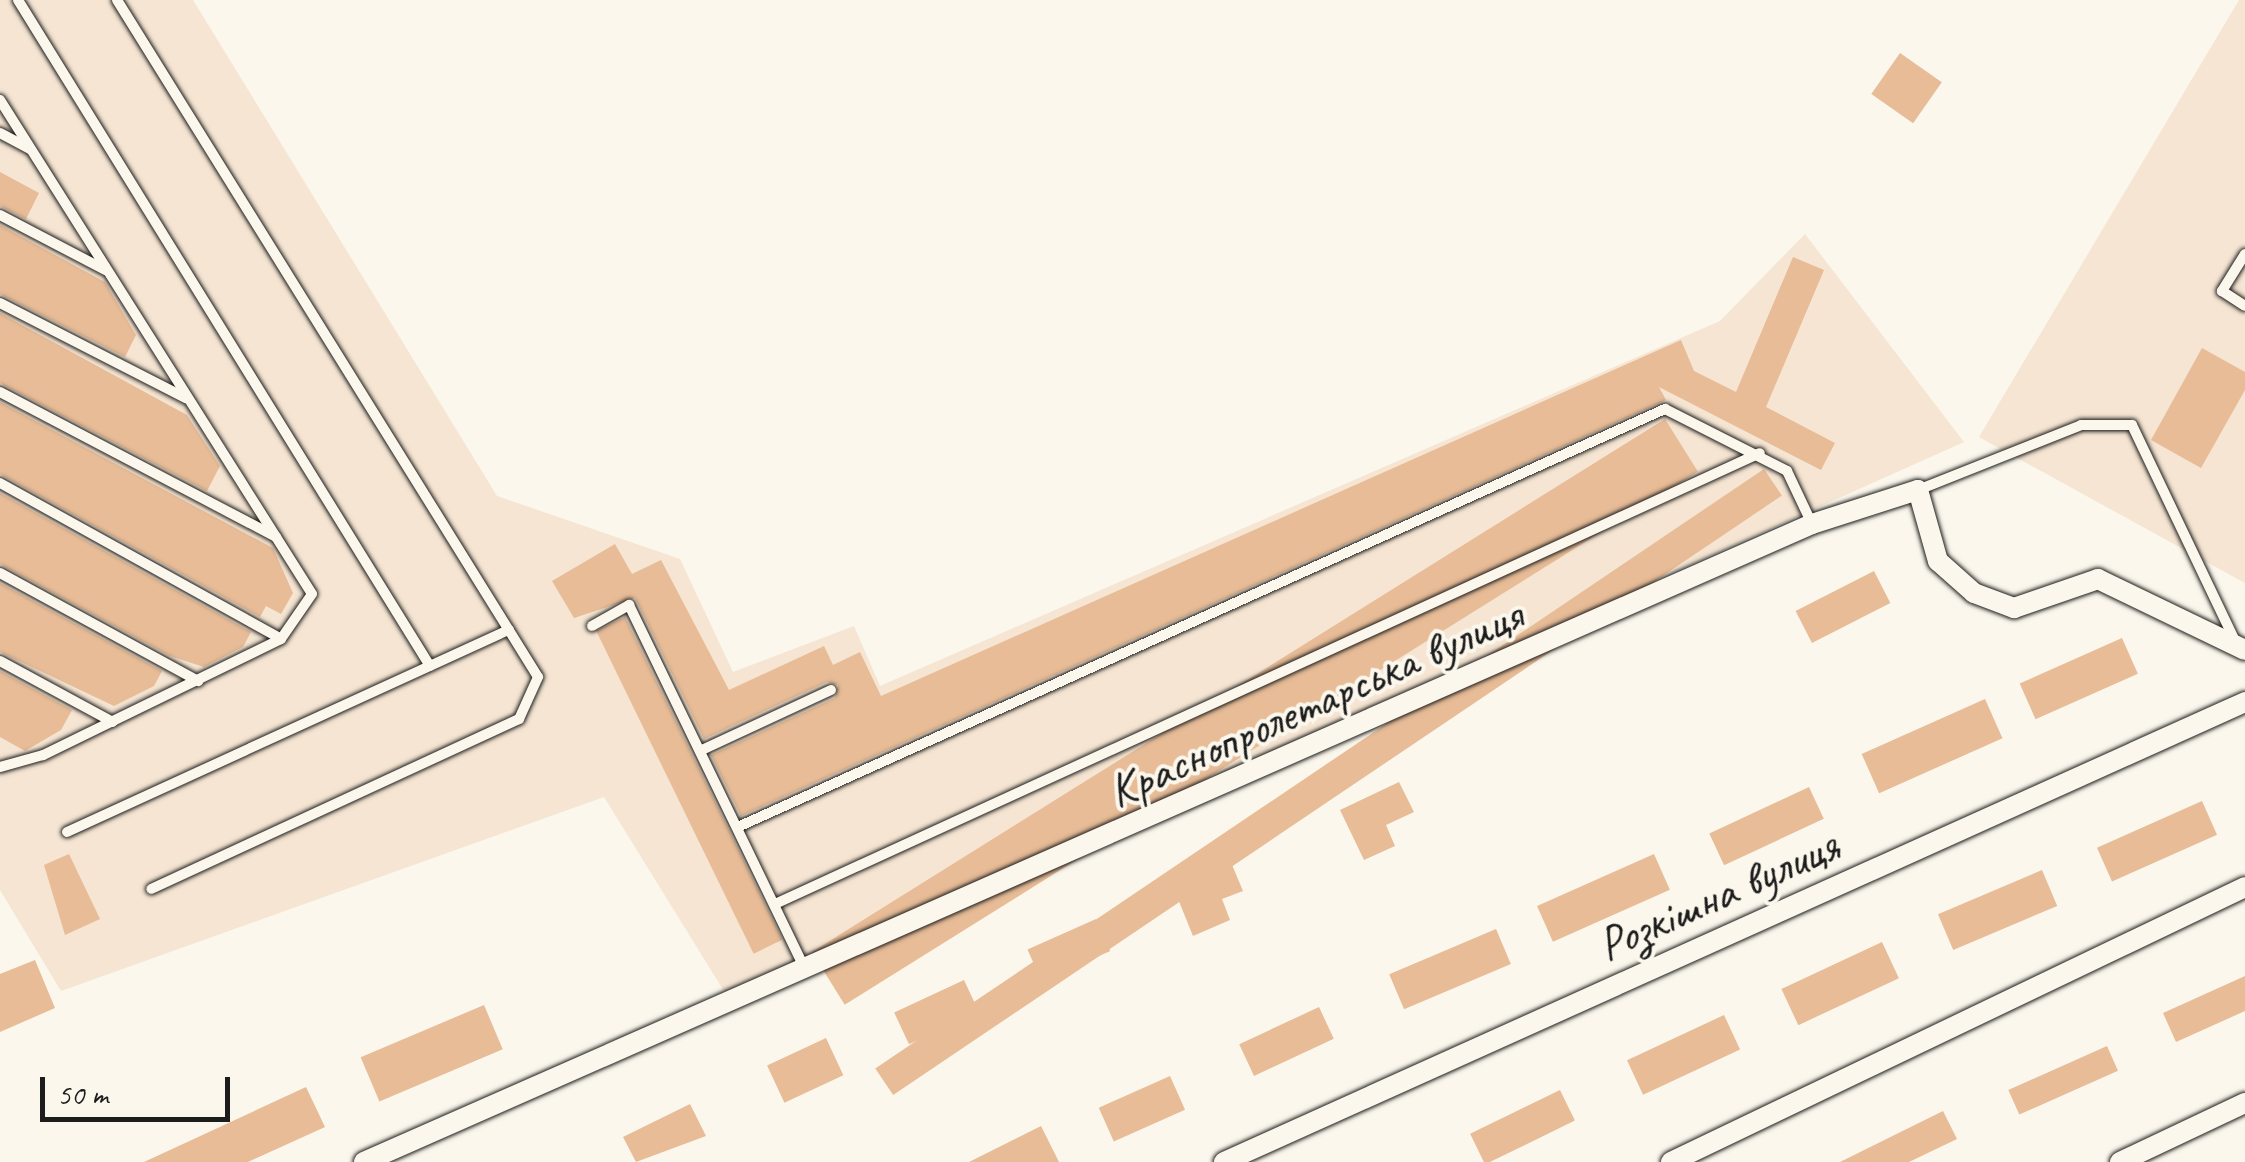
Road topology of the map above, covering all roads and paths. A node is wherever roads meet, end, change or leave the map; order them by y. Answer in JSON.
{"nodes":[{"id":1,"x":18,"y":0,"type":"edge"},
{"id":2,"x":117,"y":0,"type":"edge"},
{"id":3,"x":0,"y":100,"type":"edge"},
{"id":4,"x":0,"y":132,"type":"edge"},
{"id":5,"x":31,"y":150,"type":"junction"},
{"id":6,"x":0,"y":215,"type":"edge"},
{"id":7,"x":2245,"y":254,"type":"edge"},
{"id":8,"x":109,"y":272,"type":"junction"},
{"id":9,"x":0,"y":302,"type":"edge"},
{"id":10,"x":2245,"y":306,"type":"edge"},
{"id":11,"x":0,"y":392,"type":"edge"},
{"id":12,"x":189,"y":400,"type":"junction"},
{"id":13,"x":1760,"y":453,"type":"junction"},
{"id":14,"x":0,"y":483,"type":"edge"},
{"id":15,"x":1918,"y":490,"type":"junction"},
{"id":16,"x":1812,"y":524,"type":"junction"},
{"id":17,"x":277,"y":538,"type":"junction"},
{"id":18,"x":0,"y":573,"type":"edge"},
{"id":19,"x":592,"y":626,"type":"dead end"},
{"id":20,"x":509,"y":630,"type":"junction"},
{"id":21,"x":281,"y":639,"type":"junction"},
{"id":22,"x":2241,"y":647,"type":"edge"},
{"id":23,"x":0,"y":661,"type":"edge"},
{"id":24,"x":430,"y":666,"type":"junction"},
{"id":25,"x":198,"y":680,"type":"junction"},
{"id":26,"x":830,"y":690,"type":"dead end"},
{"id":27,"x":2245,"y":702,"type":"edge"},
{"id":28,"x":113,"y":722,"type":"junction"},
{"id":29,"x":704,"y":748,"type":"junction"},
{"id":30,"x":2,"y":764,"type":"edge"},
{"id":31,"x":740,"y":826,"type":"junction"},
{"id":32,"x":66,"y":832,"type":"dead end"},
{"id":33,"x":2245,"y":887,"type":"edge"},
{"id":34,"x":151,"y":888,"type":"dead end"},
{"id":35,"x":775,"y":904,"type":"junction"},
{"id":36,"x":807,"y":974,"type":"junction"},
{"id":37,"x":2245,"y":1103,"type":"edge"},
{"id":38,"x":364,"y":1162,"type":"edge"},
{"id":39,"x":1224,"y":1162,"type":"edge"},
{"id":40,"x":1671,"y":1162,"type":"edge"},
{"id":41,"x":2120,"y":1162,"type":"edge"}],
"edges":[{"from":1,"to":24,"type":"lane"},
{"from":2,"to":20,"type":"lane"},
{"from":3,"to":5,"type":"lane"},
{"from":4,"to":5,"type":"lane"},
{"from":5,"to":8,"type":"lane"},
{"from":6,"to":8,"type":"lane"},
{"from":7,"to":10,"type":"lane"},
{"from":8,"to":12,"type":"lane"},
{"from":9,"to":12,"type":"lane"},
{"from":11,"to":17,"type":"lane"},
{"from":12,"to":17,"type":"lane"},
{"from":13,"to":16,"type":"lane"},
{"from":13,"to":31,"type":"lane"},
{"from":13,"to":35,"type":"lane"},
{"from":14,"to":21,"type":"lane"},
{"from":15,"to":16,"type":"street","name":"Краснопролетарська вулиця"},
{"from":15,"to":22,"type":"street"},
{"from":15,"to":22,"type":"lane"},
{"from":16,"to":36,"type":"street","name":"Краснопролетарська вулиця"},
{"from":17,"to":21,"type":"lane"},
{"from":18,"to":25,"type":"lane"},
{"from":19,"to":29,"type":"lane"},
{"from":20,"to":24,"type":"lane"},
{"from":20,"to":34,"type":"lane"},
{"from":21,"to":25,"type":"lane"},
{"from":23,"to":28,"type":"lane"},
{"from":24,"to":32,"type":"lane"},
{"from":25,"to":28,"type":"lane"},
{"from":26,"to":29,"type":"lane"},
{"from":27,"to":39,"type":"street","name":"Розкішна вулиця"},
{"from":28,"to":30,"type":"lane"},
{"from":29,"to":31,"type":"lane"},
{"from":31,"to":35,"type":"lane"},
{"from":33,"to":40,"type":"street"},
{"from":35,"to":36,"type":"lane"},
{"from":36,"to":38,"type":"street","name":"Краснопролетарська вулиця"},
{"from":37,"to":41,"type":"street"}]}
